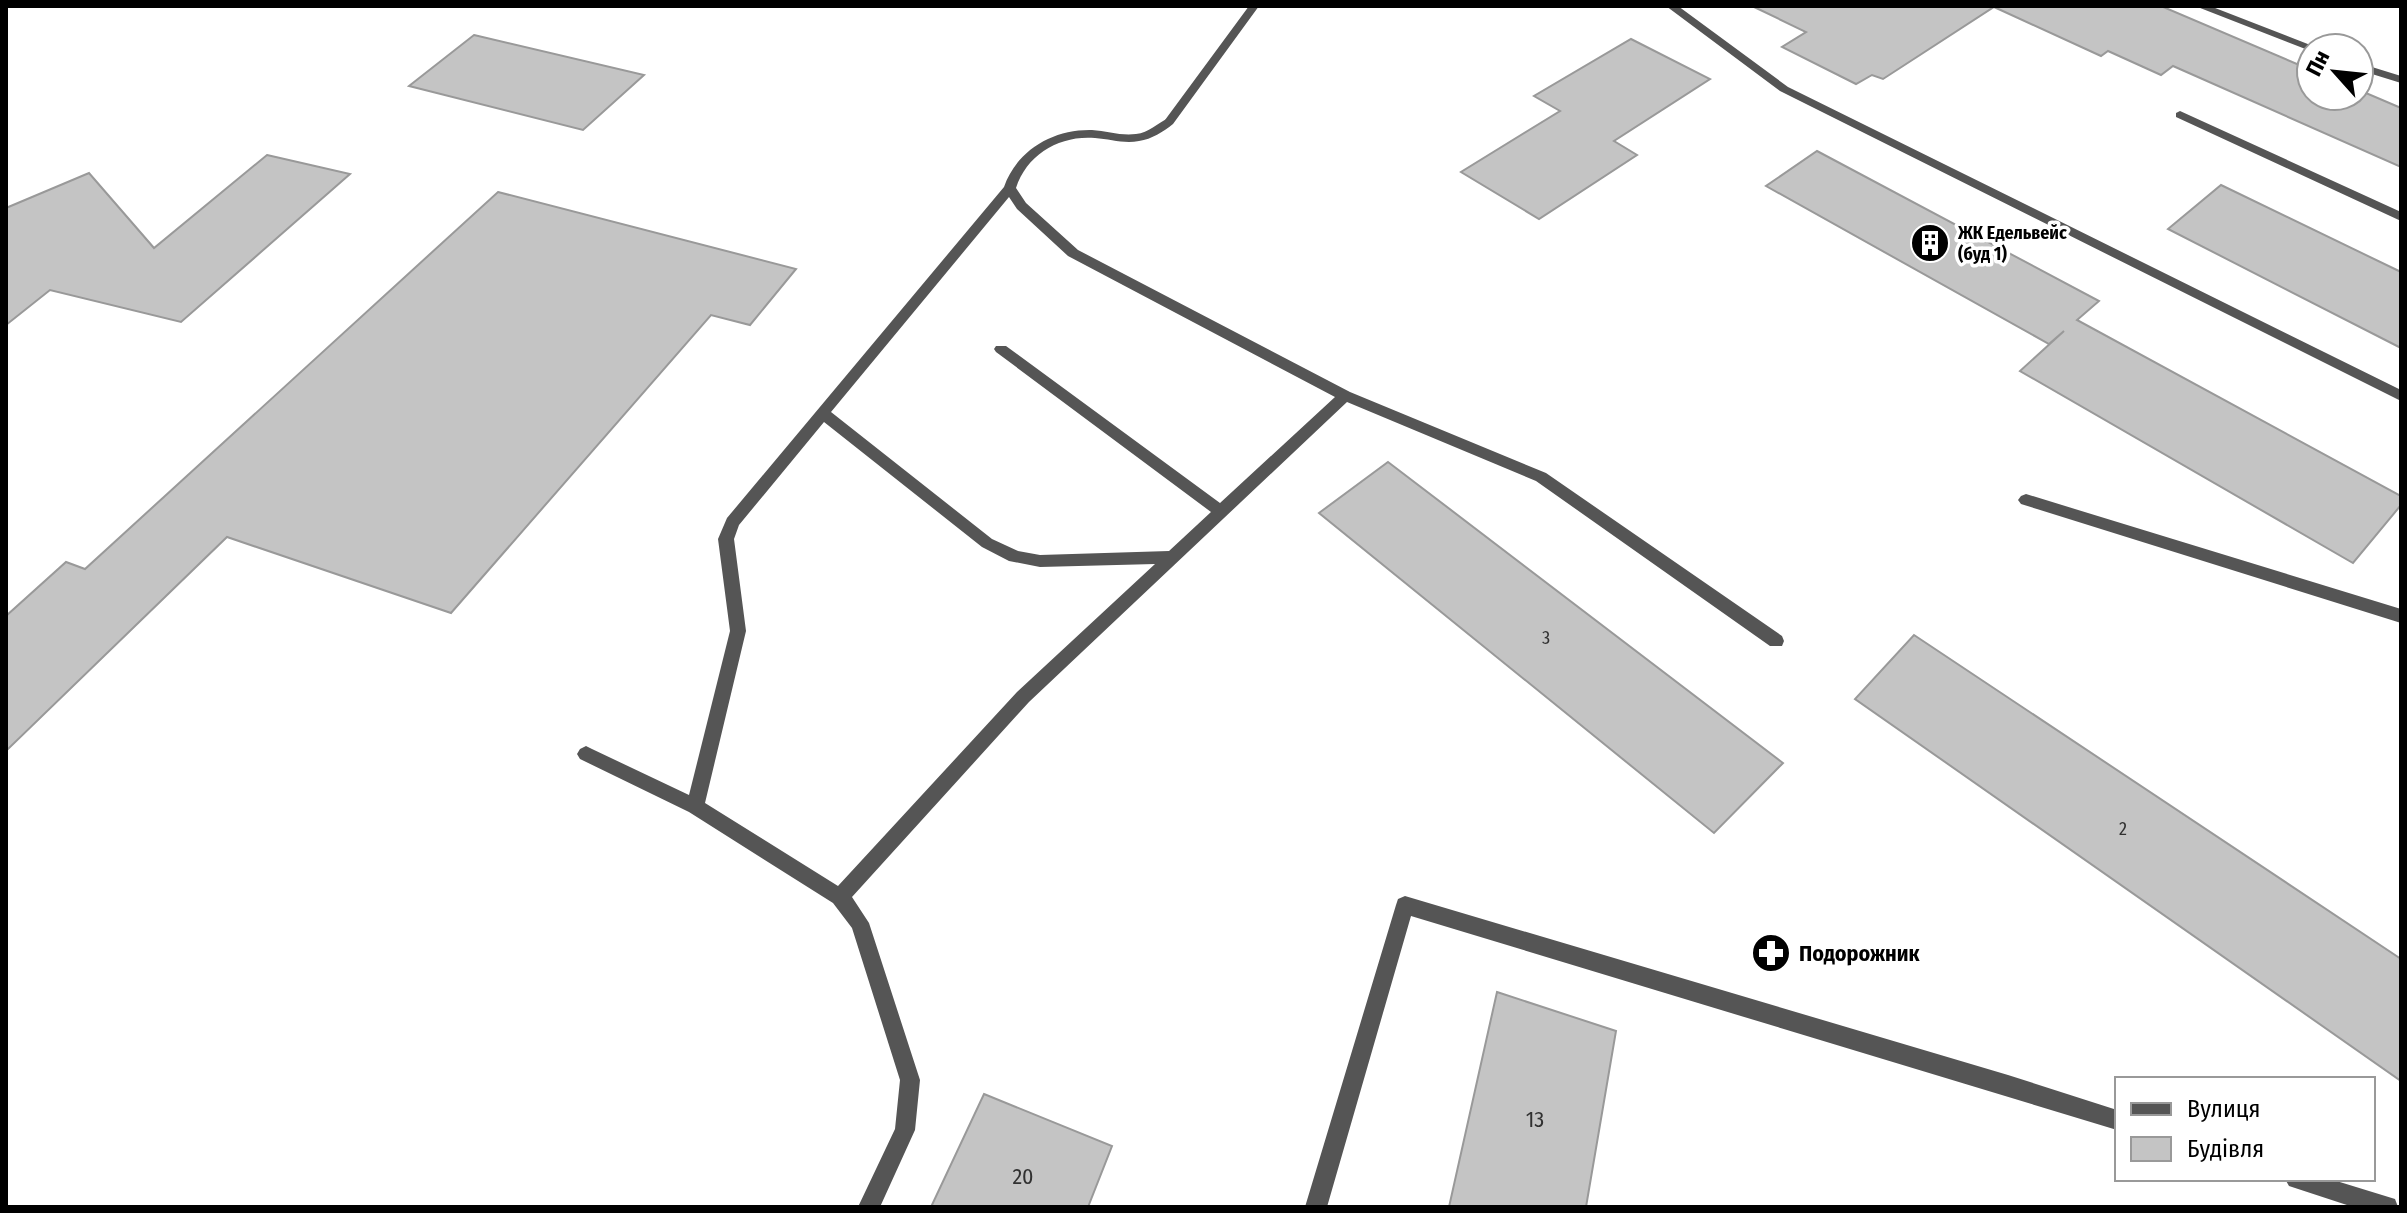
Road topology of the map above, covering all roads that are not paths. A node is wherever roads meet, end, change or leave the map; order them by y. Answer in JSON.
{"nodes":[{"id":1,"x":1254,"y":6,"type":"edge"},
{"id":2,"x":1671,"y":6,"type":"edge"},
{"id":3,"x":2200,"y":6,"type":"edge"},
{"id":4,"x":2295,"y":42,"type":"edge"},
{"id":5,"x":2375,"y":71,"type":"edge"},
{"id":6,"x":2401,"y":80,"type":"edge"},
{"id":7,"x":2180,"y":115,"type":"dead end"},
{"id":8,"x":1010,"y":188,"type":"junction"},
{"id":9,"x":2401,"y":217,"type":"edge"},
{"id":10,"x":1001,"y":349,"type":"dead end"},
{"id":11,"x":1345,"y":396,"type":"junction"},
{"id":12,"x":2401,"y":396,"type":"edge"},
{"id":13,"x":824,"y":414,"type":"junction"},
{"id":14,"x":2026,"y":500,"type":"dead end"},
{"id":15,"x":1221,"y":512,"type":"junction"},
{"id":16,"x":1172,"y":557,"type":"junction"},
{"id":17,"x":2401,"y":616,"type":"edge"},
{"id":18,"x":1776,"y":641,"type":"dead end"},
{"id":19,"x":586,"y":754,"type":"dead end"},
{"id":20,"x":695,"y":806,"type":"junction"},
{"id":21,"x":840,"y":897,"type":"junction"},
{"id":22,"x":2115,"y":1119,"type":"edge"},
{"id":23,"x":2302,"y":1181,"type":"edge"},
{"id":24,"x":869,"y":1207,"type":"edge"},
{"id":25,"x":1316,"y":1207,"type":"edge"},
{"id":26,"x":2387,"y":1207,"type":"edge"}],
"edges":[{"from":1,"to":8,"type":"street"},
{"from":2,"to":12,"type":"street"},
{"from":3,"to":4,"type":"street"},
{"from":5,"to":6,"type":"street"},
{"from":7,"to":9,"type":"street"},
{"from":8,"to":11,"type":"street"},
{"from":8,"to":13,"type":"street"},
{"from":10,"to":15,"type":"street"},
{"from":11,"to":15,"type":"street"},
{"from":11,"to":18,"type":"street"},
{"from":13,"to":16,"type":"street"},
{"from":13,"to":20,"type":"street"},
{"from":14,"to":17,"type":"street"},
{"from":15,"to":16,"type":"street"},
{"from":16,"to":21,"type":"street"},
{"from":19,"to":20,"type":"street"},
{"from":20,"to":21,"type":"street"},
{"from":21,"to":24,"type":"street"},
{"from":22,"to":25,"type":"street"},
{"from":23,"to":26,"type":"street"}]}
